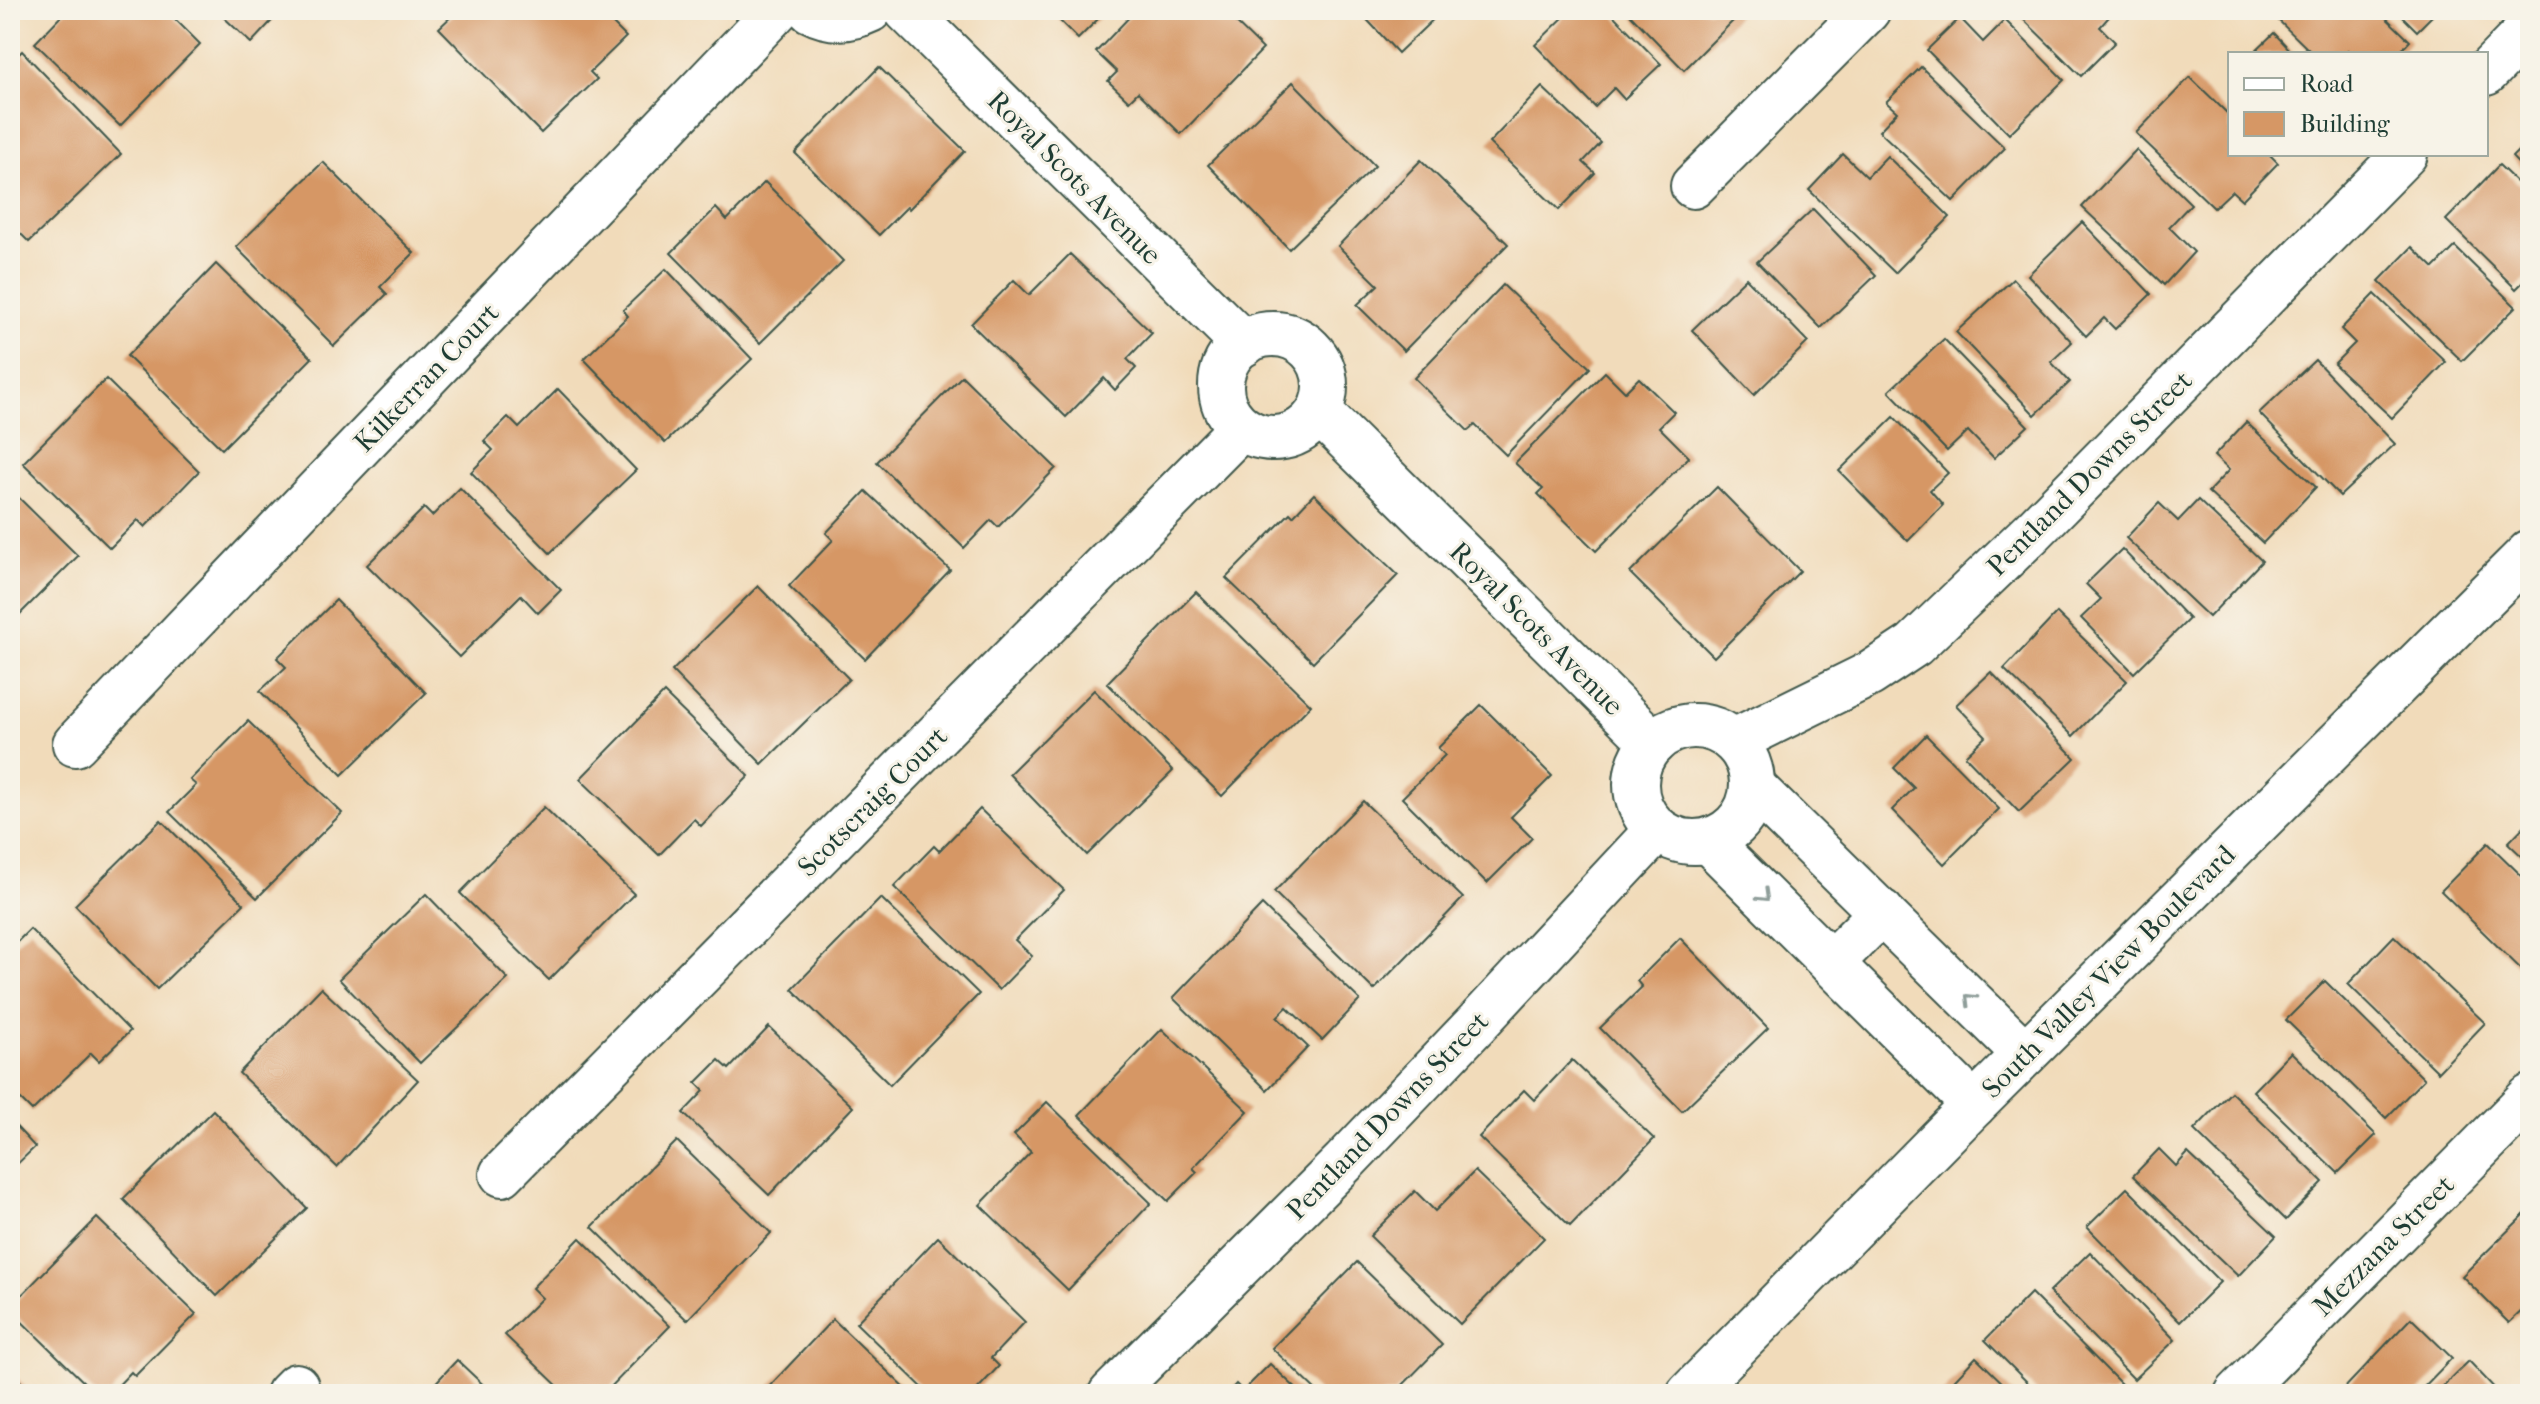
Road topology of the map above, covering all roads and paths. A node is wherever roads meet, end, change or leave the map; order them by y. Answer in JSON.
{"nodes":[{"id":1,"x":777,"y":10,"type":"edge"},
{"id":2,"x":810,"y":10,"type":"edge"},
{"id":3,"x":870,"y":10,"type":"edge"},
{"id":4,"x":906,"y":10,"type":"edge"},
{"id":5,"x":1868,"y":10,"type":"edge"},
{"id":6,"x":2530,"y":28,"type":"edge"},
{"id":7,"x":2488,"y":71,"type":"edge"},
{"id":8,"x":2403,"y":156,"type":"edge"},
{"id":9,"x":1693,"y":186,"type":"dead end"},
{"id":10,"x":1244,"y":344,"type":"junction"},
{"id":11,"x":1319,"y":412,"type":"junction"},
{"id":12,"x":1241,"y":428,"type":"junction"},
{"id":13,"x":2530,"y":552,"type":"edge"},
{"id":14,"x":1734,"y":741,"type":"junction"},
{"id":15,"x":1653,"y":743,"type":"junction"},
{"id":16,"x":75,"y":744,"type":"dead end"},
{"id":17,"x":1752,"y":786,"type":"junction"},
{"id":18,"x":1657,"y":830,"type":"junction"},
{"id":19,"x":1708,"y":841,"type":"junction"},
{"id":20,"x":1882,"y":912,"type":"junction"},
{"id":21,"x":1831,"y":963,"type":"junction"},
{"id":22,"x":2025,"y":1054,"type":"junction"},
{"id":23,"x":2530,"y":1097,"type":"edge"},
{"id":24,"x":1974,"y":1105,"type":"junction"},
{"id":25,"x":502,"y":1174,"type":"dead end"},
{"id":26,"x":1111,"y":1394,"type":"edge"},
{"id":27,"x":1689,"y":1394,"type":"edge"},
{"id":28,"x":2237,"y":1394,"type":"edge"}],
"edges":[{"from":1,"to":16,"type":"street","name":"Kilkerran Court"},
{"from":2,"to":3,"type":"street"},
{"from":4,"to":10,"type":"street","name":"Royal Scots Avenue"},
{"from":5,"to":9,"type":"street"},
{"from":6,"to":7,"type":"street"},
{"from":8,"to":14,"type":"street","name":"Pentland Downs Street"},
{"from":10,"to":11,"type":"street"},
{"from":10,"to":12,"type":"street"},
{"from":11,"to":12,"type":"street"},
{"from":11,"to":15,"type":"street","name":"Royal Scots Avenue"},
{"from":12,"to":25,"type":"street","name":"Scotscraig Court"},
{"from":13,"to":22,"type":"street","name":"South Valley View Boulevard"},
{"from":14,"to":15,"type":"street"},
{"from":14,"to":17,"type":"street"},
{"from":15,"to":18,"type":"street"},
{"from":17,"to":19,"type":"street"},
{"from":17,"to":20,"type":"street"},
{"from":18,"to":19,"type":"street"},
{"from":18,"to":26,"type":"street","name":"Pentland Downs Street"},
{"from":19,"to":21,"type":"street","one_way":true},
{"from":20,"to":21,"type":"street"},
{"from":22,"to":20,"type":"street","one_way":true},
{"from":21,"to":24,"type":"street"},
{"from":22,"to":24,"type":"street","name":"South Valley View Boulevard"},
{"from":23,"to":28,"type":"street","name":"Mezzana Street"},
{"from":24,"to":27,"type":"street","name":"South Valley View Boulevard"}]}
